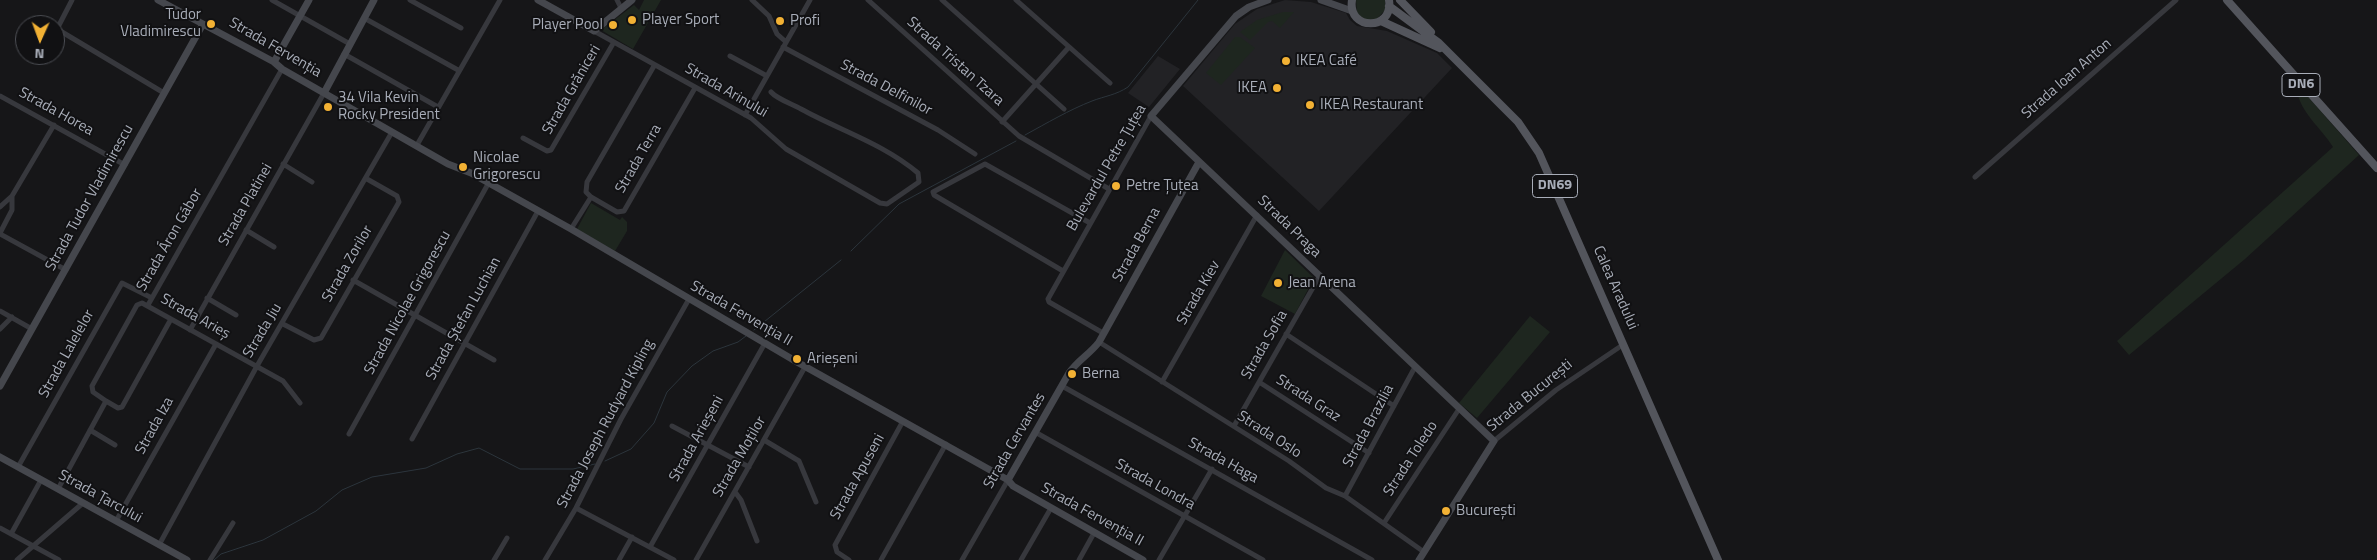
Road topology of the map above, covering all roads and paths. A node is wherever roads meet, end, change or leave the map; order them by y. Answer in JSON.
{"nodes":[{"id":1,"x":72,"y":0,"type":"edge"},
{"id":2,"x":158,"y":0,"type":"edge"},
{"id":3,"x":272,"y":0,"type":"edge"},
{"id":4,"x":309,"y":0,"type":"edge"},
{"id":5,"x":374,"y":0,"type":"edge"},
{"id":6,"x":410,"y":0,"type":"edge"},
{"id":7,"x":500,"y":0,"type":"edge"},
{"id":8,"x":538,"y":0,"type":"edge"},
{"id":9,"x":617,"y":0,"type":"edge"},
{"id":10,"x":632,"y":0,"type":"edge"},
{"id":11,"x":752,"y":0,"type":"edge"},
{"id":12,"x":810,"y":0,"type":"edge"},
{"id":13,"x":868,"y":0,"type":"edge"},
{"id":14,"x":942,"y":0,"type":"edge"},
{"id":15,"x":1016,"y":0,"type":"edge"},
{"id":16,"x":1268,"y":0,"type":"edge"},
{"id":17,"x":1321,"y":0,"type":"edge"},
{"id":18,"x":1352,"y":0,"type":"edge"},
{"id":19,"x":1400,"y":0,"type":"edge"},
{"id":20,"x":2176,"y":0,"type":"edge"},
{"id":21,"x":2227,"y":0,"type":"edge"},
{"id":22,"x":551,"y":3,"type":"edge"},
{"id":23,"x":1389,"y":3,"type":"edge"},
{"id":24,"x":621,"y":8,"type":"junction"},
{"id":25,"x":1352,"y":11,"type":"junction"},
{"id":26,"x":299,"y":17,"type":"junction"},
{"id":27,"x":364,"y":18,"type":"junction"},
{"id":28,"x":1381,"y":21,"type":"junction"},
{"id":29,"x":204,"y":24,"type":"junction"},
{"id":30,"x":461,"y":28,"type":"dead end"},
{"id":31,"x":594,"y":31,"type":"junction"},
{"id":32,"x":614,"y":42,"type":"junction"},
{"id":33,"x":350,"y":44,"type":"junction"},
{"id":34,"x":784,"y":44,"type":"junction"},
{"id":35,"x":1069,"y":48,"type":"junction"},
{"id":36,"x":1448,"y":53,"type":"junction"},
{"id":37,"x":344,"y":54,"type":"junction"},
{"id":38,"x":730,"y":56,"type":"dead end"},
{"id":39,"x":274,"y":62,"type":"junction"},
{"id":40,"x":654,"y":66,"type":"junction"},
{"id":41,"x":282,"y":69,"type":"junction"},
{"id":42,"x":458,"y":70,"type":"junction"},
{"id":43,"x":767,"y":76,"type":"junction"},
{"id":44,"x":1110,"y":83,"type":"dead end"},
{"id":45,"x":1035,"y":85,"type":"junction"},
{"id":46,"x":761,"y":86,"type":"junction"},
{"id":47,"x":695,"y":88,"type":"junction"},
{"id":48,"x":164,"y":93,"type":"junction"},
{"id":49,"x":324,"y":93,"type":"junction"},
{"id":50,"x":0,"y":96,"type":"edge"},
{"id":51,"x":438,"y":106,"type":"junction"},
{"id":52,"x":1064,"y":109,"type":"dead end"},
{"id":53,"x":745,"y":115,"type":"junction"},
{"id":54,"x":1151,"y":116,"type":"junction"},
{"id":55,"x":1002,"y":122,"type":"junction"},
{"id":56,"x":54,"y":125,"type":"junction"},
{"id":57,"x":392,"y":132,"type":"junction"},
{"id":58,"x":523,"y":138,"type":"dead end"},
{"id":59,"x":416,"y":145,"type":"junction"},
{"id":60,"x":975,"y":154,"type":"dead end"},
{"id":61,"x":1199,"y":162,"type":"junction"},
{"id":62,"x":283,"y":164,"type":"junction"},
{"id":63,"x":125,"y":165,"type":"junction"},
{"id":64,"x":2377,"y":168,"type":"edge"},
{"id":65,"x":1975,"y":177,"type":"dead end"},
{"id":66,"x":367,"y":179,"type":"junction"},
{"id":67,"x":312,"y":182,"type":"dead end"},
{"id":68,"x":488,"y":184,"type":"junction"},
{"id":69,"x":1109,"y":189,"type":"junction"},
{"id":70,"x":12,"y":196,"type":"junction"},
{"id":71,"x":591,"y":197,"type":"junction"},
{"id":72,"x":0,"y":207,"type":"edge"},
{"id":73,"x":538,"y":211,"type":"junction"},
{"id":74,"x":1257,"y":215,"type":"junction"},
{"id":75,"x":1090,"y":223,"type":"junction"},
{"id":76,"x":571,"y":229,"type":"junction"},
{"id":77,"x":246,"y":230,"type":"junction"},
{"id":78,"x":0,"y":233,"type":"edge"},
{"id":79,"x":274,"y":247,"type":"dead end"},
{"id":80,"x":66,"y":270,"type":"junction"},
{"id":81,"x":1063,"y":271,"type":"junction"},
{"id":82,"x":1319,"y":277,"type":"junction"},
{"id":83,"x":353,"y":280,"type":"junction"},
{"id":84,"x":152,"y":298,"type":"junction"},
{"id":85,"x":207,"y":298,"type":"junction"},
{"id":86,"x":689,"y":299,"type":"junction"},
{"id":87,"x":148,"y":305,"type":"junction"},
{"id":88,"x":0,"y":311,"type":"edge"},
{"id":89,"x":236,"y":315,"type":"dead end"},
{"id":90,"x":415,"y":316,"type":"junction"},
{"id":91,"x":12,"y":318,"type":"junction"},
{"id":92,"x":171,"y":319,"type":"junction"},
{"id":93,"x":283,"y":324,"type":"junction"},
{"id":94,"x":0,"y":329,"type":"edge"},
{"id":95,"x":32,"y":329,"type":"junction"},
{"id":96,"x":190,"y":330,"type":"junction"},
{"id":97,"x":1103,"y":334,"type":"junction"},
{"id":98,"x":1286,"y":334,"type":"junction"},
{"id":99,"x":1099,"y":342,"type":"junction"},
{"id":100,"x":765,"y":343,"type":"junction"},
{"id":101,"x":216,"y":344,"type":"junction"},
{"id":102,"x":465,"y":344,"type":"junction"},
{"id":103,"x":1624,"y":344,"type":"junction"},
{"id":104,"x":494,"y":360,"type":"dead end"},
{"id":105,"x":257,"y":366,"type":"junction"},
{"id":106,"x":806,"y":367,"type":"junction"},
{"id":107,"x":1415,"y":368,"type":"junction"},
{"id":108,"x":1162,"y":382,"type":"junction"},
{"id":109,"x":1258,"y":382,"type":"junction"},
{"id":110,"x":0,"y":386,"type":"edge"},
{"id":111,"x":1062,"y":386,"type":"junction"},
{"id":112,"x":106,"y":401,"type":"junction"},
{"id":113,"x":300,"y":403,"type":"dead end"},
{"id":114,"x":1394,"y":406,"type":"junction"},
{"id":115,"x":1459,"y":409,"type":"junction"},
{"id":116,"x":903,"y":421,"type":"junction"},
{"id":117,"x":672,"y":426,"type":"dead end"},
{"id":118,"x":1234,"y":426,"type":"junction"},
{"id":119,"x":90,"y":430,"type":"junction"},
{"id":120,"x":1035,"y":432,"type":"junction"},
{"id":121,"x":349,"y":434,"type":"dead end"},
{"id":122,"x":412,"y":439,"type":"dead end"},
{"id":123,"x":764,"y":440,"type":"junction"},
{"id":124,"x":1494,"y":441,"type":"junction"},
{"id":125,"x":708,"y":444,"type":"junction"},
{"id":126,"x":946,"y":444,"type":"junction"},
{"id":127,"x":115,"y":445,"type":"dead end"},
{"id":128,"x":1369,"y":453,"type":"junction"},
{"id":129,"x":1,"y":459,"type":"edge"},
{"id":130,"x":18,"y":467,"type":"junction"},
{"id":131,"x":749,"y":467,"type":"junction"},
{"id":132,"x":1212,"y":469,"type":"junction"},
{"id":133,"x":41,"y":480,"type":"junction"},
{"id":134,"x":1008,"y":480,"type":"junction"},
{"id":135,"x":58,"y":489,"type":"junction"},
{"id":136,"x":735,"y":492,"type":"junction"},
{"id":137,"x":1345,"y":496,"type":"junction"},
{"id":138,"x":816,"y":502,"type":"dead end"},
{"id":139,"x":83,"y":503,"type":"junction"},
{"id":140,"x":576,"y":508,"type":"junction"},
{"id":141,"x":1051,"y":508,"type":"junction"},
{"id":142,"x":1184,"y":515,"type":"junction"},
{"id":143,"x":116,"y":521,"type":"junction"},
{"id":144,"x":233,"y":523,"type":"dead end"},
{"id":145,"x":1384,"y":523,"type":"junction"},
{"id":146,"x":0,"y":528,"type":"edge"},
{"id":147,"x":1094,"y":533,"type":"junction"},
{"id":148,"x":11,"y":534,"type":"junction"},
{"id":149,"x":632,"y":537,"type":"junction"},
{"id":150,"x":507,"y":538,"type":"dead end"},
{"id":151,"x":756,"y":541,"type":"dead end"},
{"id":152,"x":159,"y":545,"type":"junction"},
{"id":153,"x":32,"y":546,"type":"junction"},
{"id":154,"x":650,"y":547,"type":"junction"},
{"id":155,"x":1424,"y":552,"type":"junction"},
{"id":156,"x":17,"y":560,"type":"edge"},
{"id":157,"x":59,"y":560,"type":"edge"},
{"id":158,"x":187,"y":560,"type":"edge"},
{"id":159,"x":210,"y":560,"type":"edge"},
{"id":160,"x":494,"y":560,"type":"edge"},
{"id":161,"x":545,"y":560,"type":"edge"},
{"id":162,"x":619,"y":560,"type":"edge"},
{"id":163,"x":674,"y":560,"type":"edge"},
{"id":164,"x":696,"y":560,"type":"edge"},
{"id":165,"x":849,"y":560,"type":"edge"},
{"id":166,"x":881,"y":560,"type":"edge"},
{"id":167,"x":962,"y":560,"type":"edge"},
{"id":168,"x":1020,"y":560,"type":"edge"},
{"id":169,"x":1079,"y":560,"type":"edge"},
{"id":170,"x":1143,"y":560,"type":"edge"},
{"id":171,"x":1159,"y":560,"type":"edge"},
{"id":172,"x":1263,"y":560,"type":"edge"},
{"id":173,"x":1372,"y":560,"type":"edge"},
{"id":174,"x":1419,"y":560,"type":"edge"},
{"id":175,"x":1718,"y":560,"type":"edge"}],
"edges":[{"from":1,"to":48,"type":"street"},
{"from":2,"to":29,"type":"street","name":"Strada Fervenția"},
{"from":3,"to":26,"type":"street"},
{"from":4,"to":26,"type":"street"},
{"from":5,"to":27,"type":"street"},
{"from":6,"to":30,"type":"street"},
{"from":7,"to":42,"type":"street"},
{"from":8,"to":22,"type":"street","name":"Strada Arinului"},
{"from":9,"to":24,"type":"street"},
{"from":10,"to":24,"type":"street"},
{"from":11,"to":34,"type":"street"},
{"from":12,"to":34,"type":"street"},
{"from":13,"to":55,"type":"street","name":"Strada Tristan Tzara"},
{"from":14,"to":45,"type":"street"},
{"from":15,"to":35,"type":"street"},
{"from":16,"to":54,"type":"street","name":"Bulevardul Petre Țuțea"},
{"from":17,"to":25,"type":"street"},
{"from":18,"to":25,"type":"main road"},
{"from":19,"to":36,"type":"main road","number":"DN69"},
{"from":20,"to":65,"type":"street","name":"Strada Ioan Anton"},
{"from":21,"to":64,"type":"main road","number":"DN6"},
{"from":22,"to":31,"type":"street","name":"Strada Arinului"},
{"from":23,"to":28,"type":"main road","number":"DN69"},
{"from":23,"to":36,"type":"main road","name":"Calea Aradului","number":"DN69"},
{"from":24,"to":31,"type":"street"},
{"from":25,"to":28,"type":"main road","number":"DN69"},
{"from":26,"to":33,"type":"street"},
{"from":26,"to":39,"type":"street"},
{"from":27,"to":33,"type":"street"},
{"from":27,"to":42,"type":"street"},
{"from":28,"to":36,"type":"main road","name":"Calea Aradului","number":"DN69"},
{"from":29,"to":39,"type":"street","name":"Strada Fervenția"},
{"from":29,"to":48,"type":"street","name":"Strada Tudor Vladimirescu"},
{"from":31,"to":32,"type":"street","name":"Strada Arinului"},
{"from":32,"to":40,"type":"street","name":"Strada Arinului"},
{"from":32,"to":58,"type":"street","name":"Strada Grăniceri"},
{"from":33,"to":37,"type":"street"},
{"from":34,"to":43,"type":"street"},
{"from":34,"to":60,"type":"street","name":"Strada Delfinilor"},
{"from":35,"to":44,"type":"street"},
{"from":35,"to":45,"type":"street"},
{"from":36,"to":103,"type":"main road","name":"Calea Aradului","number":"DN69"},
{"from":37,"to":49,"type":"street"},
{"from":37,"to":51,"type":"street"},
{"from":38,"to":43,"type":"street"},
{"from":39,"to":41,"type":"street","name":"Strada Fervenția"},
{"from":40,"to":47,"type":"street","name":"Strada Arinului"},
{"from":40,"to":71,"type":"street"},
{"from":41,"to":49,"type":"street","name":"Strada Fervenția"},
{"from":41,"to":84,"type":"street","name":"Strada Áron Gábor"},
{"from":42,"to":51,"type":"street"},
{"from":43,"to":46,"type":"street"},
{"from":45,"to":52,"type":"street"},
{"from":45,"to":55,"type":"street"},
{"from":46,"to":53,"type":"street"},
{"from":46,"to":53,"type":"street","name":"Strada Arinului"},
{"from":47,"to":53,"type":"street","name":"Strada Arinului"},
{"from":47,"to":71,"type":"street","name":"Strada Terra"},
{"from":48,"to":63,"type":"street","name":"Strada Tudor Vladimirescu"},
{"from":49,"to":57,"type":"street","name":"Strada Fervenția II"},
{"from":49,"to":62,"type":"street","name":"Strada Platinei"},
{"from":50,"to":56,"type":"street","name":"Strada Horea"},
{"from":51,"to":59,"type":"street"},
{"from":54,"to":61,"type":"street","name":"Strada Praga"},
{"from":54,"to":69,"type":"street","name":"Bulevardul Petre Țuțea"},
{"from":55,"to":69,"type":"street","name":"Strada Tristan Tzara"},
{"from":56,"to":63,"type":"street","name":"Strada Horea"},
{"from":56,"to":70,"type":"street"},
{"from":57,"to":59,"type":"street","name":"Strada Fervenția II"},
{"from":57,"to":66,"type":"street","name":"Strada Jiu"},
{"from":59,"to":68,"type":"street","name":"Strada Fervenția II"},
{"from":61,"to":74,"type":"street","name":"Strada Praga"},
{"from":61,"to":97,"type":"street","name":"Strada Berna"},
{"from":62,"to":67,"type":"street"},
{"from":62,"to":77,"type":"street","name":"Strada Platinei"},
{"from":63,"to":80,"type":"street","name":"Strada Tudor Vladimirescu"},
{"from":66,"to":83,"type":"street","name":"Strada Zorilor"},
{"from":66,"to":93,"type":"street","name":"Strada Jiu"},
{"from":68,"to":73,"type":"street","name":"Strada Fervenția II"},
{"from":68,"to":90,"type":"street","name":"Strada Nicolae Grigorescu"},
{"from":69,"to":75,"type":"street","name":"Bulevardul Petre Țuțea"},
{"from":70,"to":72,"type":"street"},
{"from":70,"to":78,"type":"street"},
{"from":71,"to":76,"type":"street"},
{"from":73,"to":76,"type":"street","name":"Strada Fervenția II"},
{"from":73,"to":102,"type":"street","name":"Strada Ștefan Luchian"},
{"from":74,"to":82,"type":"street","name":"Strada Praga"},
{"from":74,"to":108,"type":"street","name":"Strada Kiev"},
{"from":75,"to":81,"type":"street","name":"Bulevardul Petre Țuțea"},
{"from":75,"to":81,"type":"street"},
{"from":76,"to":86,"type":"street","name":"Strada Fervenția II"},
{"from":77,"to":79,"type":"street"},
{"from":77,"to":85,"type":"street","name":"Strada Platinei"},
{"from":78,"to":80,"type":"street"},
{"from":80,"to":95,"type":"street","name":"Strada Tudor Vladimirescu"},
{"from":81,"to":97,"type":"street","name":"Bulevardul Petre Țuțea"},
{"from":82,"to":98,"type":"street","name":"Strada Sofia"},
{"from":82,"to":107,"type":"street","name":"Strada Praga"},
{"from":83,"to":90,"type":"street"},
{"from":83,"to":93,"type":"street","name":"Strada Zorilor"},
{"from":84,"to":87,"type":"street","name":"Strada Áron Gábor"},
{"from":84,"to":130,"type":"street","name":"Strada Lalelelor"},
{"from":85,"to":89,"type":"street"},
{"from":85,"to":96,"type":"street","name":"Strada Platinei"},
{"from":86,"to":100,"type":"street","name":"Strada Fervenția II"},
{"from":86,"to":140,"type":"street","name":"Strada Joseph Rudyard Kipling"},
{"from":87,"to":92,"type":"street","name":"Strada Arieș"},
{"from":87,"to":112,"type":"street","name":"Strada Áron Gábor"},
{"from":88,"to":91,"type":"street"},
{"from":90,"to":102,"type":"street"},
{"from":90,"to":121,"type":"street","name":"Strada Nicolae Grigorescu"},
{"from":91,"to":94,"type":"street"},
{"from":91,"to":95,"type":"street"},
{"from":92,"to":96,"type":"street","name":"Strada Arieș"},
{"from":92,"to":112,"type":"street"},
{"from":93,"to":105,"type":"street","name":"Strada Jiu"},
{"from":95,"to":110,"type":"street","name":"Strada Tudor Vladimirescu"},
{"from":96,"to":101,"type":"street","name":"Strada Arieș"},
{"from":97,"to":99,"type":"street","name":"Strada Berna"},
{"from":98,"to":109,"type":"street","name":"Strada Sofia"},
{"from":98,"to":114,"type":"street"},
{"from":99,"to":108,"type":"street","name":"Strada Oslo"},
{"from":99,"to":111,"type":"street","name":"Strada Cervantes"},
{"from":100,"to":106,"type":"street","name":"Strada Fervenția II"},
{"from":100,"to":125,"type":"street","name":"Strada Arieșeni"},
{"from":101,"to":105,"type":"street","name":"Strada Arieș"},
{"from":101,"to":143,"type":"street","name":"Strada Iza"},
{"from":102,"to":104,"type":"street"},
{"from":102,"to":122,"type":"street","name":"Strada Ștefan Luchian"},
{"from":103,"to":124,"type":"street","name":"Strada București"},
{"from":103,"to":175,"type":"main road","name":"Calea Aradului","number":"DN69"},
{"from":105,"to":113,"type":"street","name":"Strada Arieș"},
{"from":105,"to":152,"type":"street","name":"Strada Jiu"},
{"from":106,"to":116,"type":"street","name":"Strada Fervenția II"},
{"from":106,"to":123,"type":"street","name":"Strada Moților"},
{"from":107,"to":114,"type":"street","name":"Strada Brazilia"},
{"from":107,"to":115,"type":"street","name":"Strada Praga"},
{"from":108,"to":118,"type":"street","name":"Strada Oslo"},
{"from":109,"to":118,"type":"street","name":"Strada Sofia"},
{"from":109,"to":128,"type":"street","name":"Strada Graz"},
{"from":111,"to":120,"type":"street","name":"Strada Cervantes"},
{"from":111,"to":132,"type":"street","name":"Strada Haga"},
{"from":112,"to":119,"type":"street"},
{"from":114,"to":128,"type":"street","name":"Strada Brazilia"},
{"from":115,"to":124,"type":"street","name":"Strada Praga"},
{"from":115,"to":145,"type":"street","name":"Strada Toledo"},
{"from":116,"to":126,"type":"street","name":"Strada Fervenția II"},
{"from":116,"to":165,"type":"street","name":"Strada Apuseni"},
{"from":117,"to":125,"type":"street"},
{"from":118,"to":137,"type":"street","name":"Strada Oslo"},
{"from":119,"to":127,"type":"street"},
{"from":119,"to":135,"type":"street"},
{"from":120,"to":134,"type":"street","name":"Strada Cervantes"},
{"from":120,"to":142,"type":"street","name":"Strada Londra"},
{"from":123,"to":131,"type":"street","name":"Strada Moților"},
{"from":123,"to":138,"type":"street"},
{"from":124,"to":155,"type":"street","name":"Strada București"},
{"from":125,"to":131,"type":"street"},
{"from":125,"to":154,"type":"street","name":"Strada Arieșeni"},
{"from":126,"to":134,"type":"street","name":"Strada Fervenția II"},
{"from":126,"to":166,"type":"street"},
{"from":128,"to":137,"type":"street","name":"Strada Brazilia"},
{"from":129,"to":130,"type":"street","name":"Strada Țarcului"},
{"from":130,"to":133,"type":"street","name":"Strada Țarcului"},
{"from":131,"to":136,"type":"street","name":"Strada Moților"},
{"from":132,"to":142,"type":"street"},
{"from":132,"to":173,"type":"street","name":"Strada Haga"},
{"from":133,"to":135,"type":"street","name":"Strada Țarcului"},
{"from":133,"to":148,"type":"street"},
{"from":134,"to":141,"type":"street","name":"Strada Fervenția II"},
{"from":134,"to":167,"type":"street","name":"Strada Cervantes"},
{"from":135,"to":139,"type":"street","name":"Strada Țarcului"},
{"from":136,"to":151,"type":"street"},
{"from":136,"to":164,"type":"street","name":"Strada Moților"},
{"from":137,"to":145,"type":"street","name":"Strada Oslo"},
{"from":139,"to":143,"type":"street","name":"Strada Țarcului"},
{"from":139,"to":153,"type":"street"},
{"from":140,"to":149,"type":"street"},
{"from":140,"to":161,"type":"street","name":"Strada Joseph Rudyard Kipling"},
{"from":141,"to":147,"type":"street","name":"Strada Fervenția II"},
{"from":141,"to":168,"type":"street"},
{"from":142,"to":171,"type":"street"},
{"from":142,"to":172,"type":"street","name":"Strada Londra"},
{"from":143,"to":152,"type":"street","name":"Strada Țarcului"},
{"from":144,"to":159,"type":"street"},
{"from":145,"to":155,"type":"street","name":"Strada Oslo"},
{"from":146,"to":148,"type":"street"},
{"from":147,"to":169,"type":"street"},
{"from":147,"to":170,"type":"street","name":"Strada Fervenția II"},
{"from":148,"to":153,"type":"street"},
{"from":149,"to":154,"type":"street"},
{"from":149,"to":162,"type":"street"},
{"from":150,"to":160,"type":"street"},
{"from":152,"to":158,"type":"street","name":"Strada Țarcului"},
{"from":153,"to":156,"type":"street"},
{"from":153,"to":157,"type":"street"},
{"from":154,"to":163,"type":"street"},
{"from":155,"to":174,"type":"street","name":"Strada București"}]}
